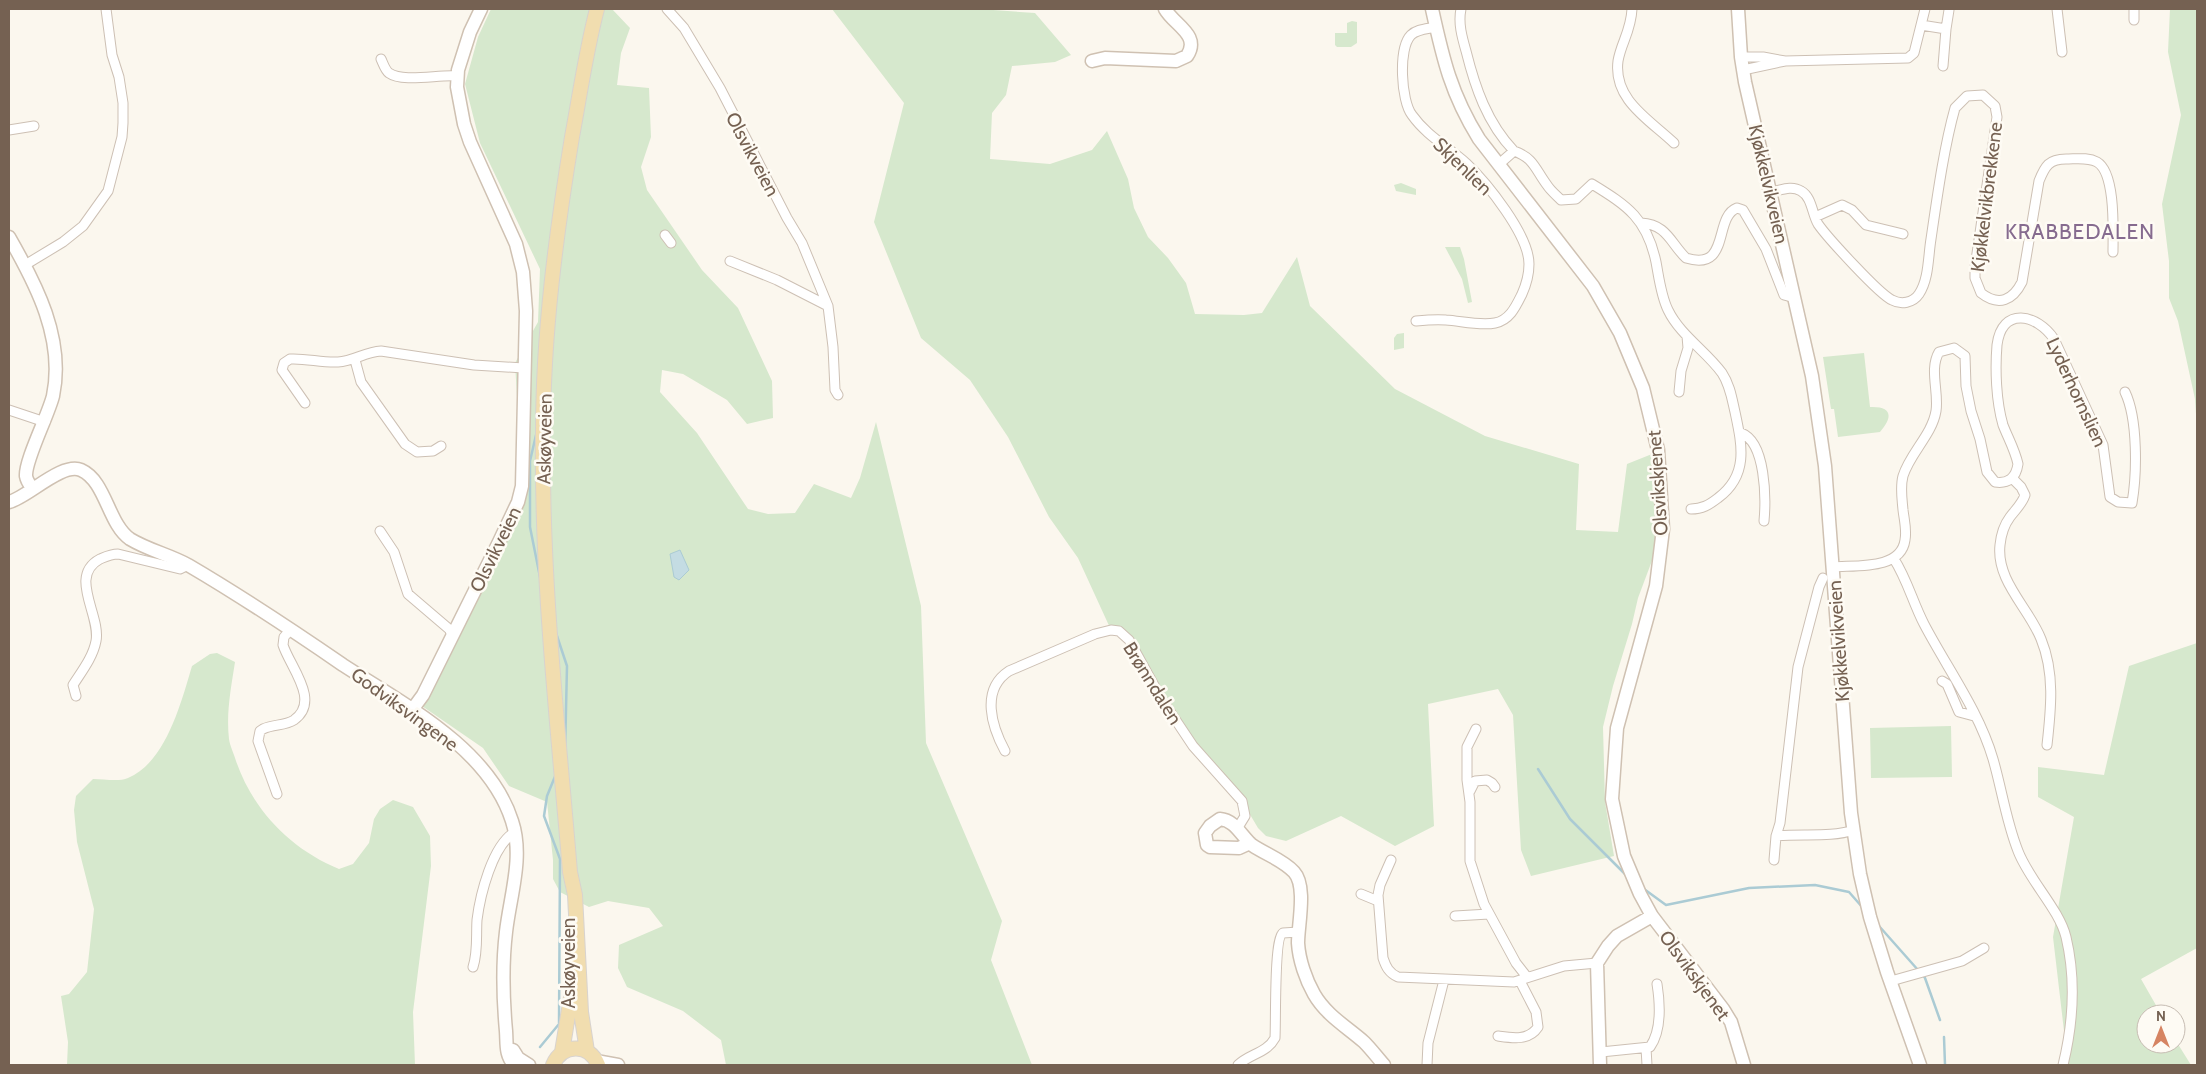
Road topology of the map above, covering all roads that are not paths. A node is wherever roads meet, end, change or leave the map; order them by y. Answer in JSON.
{"nodes":[{"id":1,"x":106,"y":9,"type":"edge"},
{"id":2,"x":481,"y":9,"type":"edge"},
{"id":3,"x":597,"y":9,"type":"edge"},
{"id":4,"x":667,"y":9,"type":"edge"},
{"id":5,"x":1165,"y":9,"type":"edge"},
{"id":6,"x":1432,"y":9,"type":"edge"},
{"id":7,"x":1461,"y":9,"type":"edge"},
{"id":8,"x":1632,"y":9,"type":"edge"},
{"id":9,"x":1738,"y":9,"type":"edge"},
{"id":10,"x":1924,"y":9,"type":"edge"},
{"id":11,"x":2057,"y":9,"type":"edge"},
{"id":12,"x":2134,"y":9,"type":"edge"},
{"id":13,"x":1949,"y":10,"type":"dead end"},
{"id":14,"x":2134,"y":20,"type":"dead end"},
{"id":15,"x":1921,"y":25,"type":"junction"},
{"id":16,"x":1436,"y":27,"type":"junction"},
{"id":17,"x":1946,"y":30,"type":"junction"},
{"id":18,"x":2062,"y":52,"type":"dead end"},
{"id":19,"x":1741,"y":57,"type":"junction"},
{"id":20,"x":381,"y":59,"type":"dead end"},
{"id":21,"x":1092,"y":61,"type":"dead end"},
{"id":22,"x":1785,"y":61,"type":"junction"},
{"id":23,"x":1943,"y":66,"type":"dead end"},
{"id":24,"x":1743,"y":70,"type":"junction"},
{"id":25,"x":458,"y":76,"type":"junction"},
{"id":26,"x":34,"y":126,"type":"dead end"},
{"id":27,"x":9,"y":130,"type":"edge"},
{"id":28,"x":1674,"y":143,"type":"dead end"},
{"id":29,"x":1514,"y":151,"type":"junction"},
{"id":30,"x":1498,"y":164,"type":"junction"},
{"id":31,"x":1772,"y":192,"type":"junction"},
{"id":32,"x":1815,"y":217,"type":"junction"},
{"id":33,"x":1642,"y":223,"type":"junction"},
{"id":34,"x":1903,"y":234,"type":"dead end"},
{"id":35,"x":665,"y":235,"type":"dead end"},
{"id":36,"x":9,"y":237,"type":"edge"},
{"id":37,"x":671,"y":243,"type":"dead end"},
{"id":38,"x":2113,"y":252,"type":"dead end"},
{"id":39,"x":730,"y":262,"type":"dead end"},
{"id":40,"x":25,"y":265,"type":"junction"},
{"id":41,"x":1795,"y":298,"type":"junction"},
{"id":42,"x":828,"y":306,"type":"junction"},
{"id":43,"x":1416,"y":320,"type":"dead end"},
{"id":44,"x":1687,"y":336,"type":"junction"},
{"id":45,"x":355,"y":360,"type":"junction"},
{"id":46,"x":524,"y":368,"type":"junction"},
{"id":47,"x":1679,"y":392,"type":"dead end"},
{"id":48,"x":2125,"y":392,"type":"dead end"},
{"id":49,"x":838,"y":395,"type":"dead end"},
{"id":50,"x":305,"y":404,"type":"dead end"},
{"id":51,"x":9,"y":410,"type":"edge"},
{"id":52,"x":44,"y":422,"type":"junction"},
{"id":53,"x":1741,"y":432,"type":"junction"},
{"id":54,"x":441,"y":446,"type":"dead end"},
{"id":55,"x":27,"y":468,"type":"junction"},
{"id":56,"x":2012,"y":478,"type":"junction"},
{"id":57,"x":46,"y":480,"type":"junction"},
{"id":58,"x":33,"y":489,"type":"junction"},
{"id":59,"x":9,"y":502,"type":"edge"},
{"id":60,"x":1690,"y":509,"type":"dead end"},
{"id":61,"x":1764,"y":521,"type":"dead end"},
{"id":62,"x":380,"y":531,"type":"dead end"},
{"id":63,"x":1894,"y":559,"type":"junction"},
{"id":64,"x":188,"y":565,"type":"junction"},
{"id":65,"x":1833,"y":567,"type":"junction"},
{"id":66,"x":1823,"y":578,"type":"dead end"},
{"id":67,"x":290,"y":629,"type":"junction"},
{"id":68,"x":452,"y":636,"type":"junction"},
{"id":69,"x":1942,"y":681,"type":"dead end"},
{"id":70,"x":76,"y":696,"type":"dead end"},
{"id":71,"x":412,"y":710,"type":"junction"},
{"id":72,"x":1974,"y":716,"type":"junction"},
{"id":73,"x":1476,"y":729,"type":"dead end"},
{"id":74,"x":2047,"y":745,"type":"dead end"},
{"id":75,"x":1005,"y":751,"type":"dead end"},
{"id":76,"x":1495,"y":787,"type":"dead end"},
{"id":77,"x":1470,"y":791,"type":"junction"},
{"id":78,"x":278,"y":794,"type":"dead end"},
{"id":79,"x":1237,"y":829,"type":"junction"},
{"id":80,"x":1854,"y":830,"type":"junction"},
{"id":81,"x":515,"y":832,"type":"junction"},
{"id":82,"x":1776,"y":836,"type":"junction"},
{"id":83,"x":1250,"y":843,"type":"junction"},
{"id":84,"x":1391,"y":860,"type":"dead end"},
{"id":85,"x":1774,"y":860,"type":"dead end"},
{"id":86,"x":570,"y":872,"type":"junction"},
{"id":87,"x":1361,"y":894,"type":"dead end"},
{"id":88,"x":1378,"y":901,"type":"junction"},
{"id":89,"x":1489,"y":914,"type":"junction"},
{"id":90,"x":1455,"y":916,"type":"dead end"},
{"id":91,"x":1652,"y":916,"type":"junction"},
{"id":92,"x":1299,"y":932,"type":"junction"},
{"id":93,"x":1984,"y":948,"type":"dead end"},
{"id":94,"x":1597,"y":964,"type":"junction"},
{"id":95,"x":473,"y":967,"type":"dead end"},
{"id":96,"x":1524,"y":979,"type":"junction"},
{"id":97,"x":1444,"y":980,"type":"junction"},
{"id":98,"x":1891,"y":981,"type":"junction"},
{"id":99,"x":1657,"y":984,"type":"dead end"},
{"id":100,"x":506,"y":1033,"type":"junction"},
{"id":101,"x":1498,"y":1036,"type":"dead end"},
{"id":102,"x":1646,"y":1048,"type":"junction"},
{"id":103,"x":586,"y":1051,"type":"junction"},
{"id":104,"x":562,"y":1052,"type":"junction"},
{"id":105,"x":1601,"y":1052,"type":"junction"},
{"id":106,"x":597,"y":1063,"type":"edge"},
{"id":107,"x":514,"y":1065,"type":"edge"},
{"id":108,"x":528,"y":1065,"type":"edge"},
{"id":109,"x":550,"y":1065,"type":"edge"},
{"id":110,"x":618,"y":1065,"type":"edge"},
{"id":111,"x":1238,"y":1065,"type":"edge"},
{"id":112,"x":1384,"y":1065,"type":"edge"},
{"id":113,"x":1427,"y":1065,"type":"edge"},
{"id":114,"x":1600,"y":1065,"type":"edge"},
{"id":115,"x":1648,"y":1065,"type":"edge"},
{"id":116,"x":1744,"y":1065,"type":"edge"},
{"id":117,"x":1920,"y":1065,"type":"edge"},
{"id":118,"x":2064,"y":1065,"type":"edge"}],
"edges":[{"from":1,"to":40,"type":"street"},
{"from":2,"to":25,"type":"main road","name":"Olsvikveien"},
{"from":3,"to":86,"type":"main road","name":"Askøyveien"},
{"from":4,"to":42,"type":"street","name":"Olsvikveien"},
{"from":5,"to":21,"type":"main road"},
{"from":6,"to":16,"type":"main road","name":"Olsvikskjenet"},
{"from":7,"to":29,"type":"street"},
{"from":8,"to":28,"type":"street"},
{"from":9,"to":19,"type":"main road","name":"Kjøkkelvikveien"},
{"from":10,"to":15,"type":"street"},
{"from":11,"to":18,"type":"street"},
{"from":12,"to":14,"type":"street"},
{"from":13,"to":17,"type":"street"},
{"from":15,"to":17,"type":"street"},
{"from":15,"to":22,"type":"street"},
{"from":16,"to":30,"type":"main road","name":"Olsvikskjenet"},
{"from":16,"to":43,"type":"street","name":"Skjenlien"},
{"from":17,"to":23,"type":"street"},
{"from":19,"to":22,"type":"street"},
{"from":19,"to":24,"type":"main road","name":"Kjøkkelvikveien"},
{"from":20,"to":25,"type":"street"},
{"from":22,"to":24,"type":"street"},
{"from":24,"to":31,"type":"main road","name":"Kjøkkelvikveien"},
{"from":25,"to":46,"type":"main road","name":"Olsvikveien"},
{"from":26,"to":27,"type":"street"},
{"from":29,"to":30,"type":"street"},
{"from":29,"to":33,"type":"street"},
{"from":30,"to":91,"type":"main road","name":"Olsvikskjenet"},
{"from":31,"to":32,"type":"street","name":"Kjøkkelvikbrekkene"},
{"from":31,"to":41,"type":"main road","name":"Kjøkkelvikveien"},
{"from":32,"to":34,"type":"street"},
{"from":32,"to":38,"type":"street","name":"Kjøkkelvikbrekkene"},
{"from":33,"to":41,"type":"street","name":"Kjøkkelvikveien"},
{"from":33,"to":44,"type":"street"},
{"from":35,"to":37,"type":"street"},
{"from":36,"to":40,"type":"main road"},
{"from":39,"to":42,"type":"street"},
{"from":40,"to":52,"type":"main road"},
{"from":41,"to":65,"type":"main road","name":"Kjøkkelvikveien"},
{"from":42,"to":49,"type":"street","name":"Olsvikveien"},
{"from":44,"to":47,"type":"street"},
{"from":44,"to":53,"type":"street"},
{"from":45,"to":46,"type":"street"},
{"from":45,"to":50,"type":"street"},
{"from":45,"to":54,"type":"street"},
{"from":46,"to":68,"type":"main road","name":"Olsvikveien"},
{"from":48,"to":56,"type":"street","name":"Lyderhornslien"},
{"from":51,"to":52,"type":"street"},
{"from":52,"to":55,"type":"main road"},
{"from":53,"to":60,"type":"street"},
{"from":53,"to":61,"type":"street"},
{"from":55,"to":57,"type":"main road"},
{"from":55,"to":58,"type":"main road"},
{"from":56,"to":63,"type":"street"},
{"from":56,"to":74,"type":"street"},
{"from":57,"to":58,"type":"main road","name":"Godviksvingene"},
{"from":57,"to":64,"type":"main road","name":"Godviksvingene"},
{"from":58,"to":59,"type":"main road","name":"Godviksvingene"},
{"from":62,"to":68,"type":"street"},
{"from":63,"to":65,"type":"street"},
{"from":63,"to":72,"type":"street"},
{"from":64,"to":67,"type":"main road","name":"Godviksvingene"},
{"from":64,"to":70,"type":"street"},
{"from":65,"to":80,"type":"main road","name":"Kjøkkelvikveien"},
{"from":66,"to":82,"type":"street"},
{"from":67,"to":71,"type":"main road","name":"Godviksvingene"},
{"from":67,"to":78,"type":"street"},
{"from":68,"to":71,"type":"main road","name":"Olsvikveien"},
{"from":69,"to":72,"type":"street"},
{"from":71,"to":81,"type":"main road","name":"Godviksvingene"},
{"from":72,"to":118,"type":"street"},
{"from":73,"to":77,"type":"street"},
{"from":75,"to":79,"type":"street","name":"Brønndalen"},
{"from":76,"to":77,"type":"street"},
{"from":77,"to":89,"type":"street"},
{"from":79,"to":83,"type":"main road"},
{"from":79,"to":83,"type":"main road"},
{"from":80,"to":82,"type":"street"},
{"from":80,"to":98,"type":"main road","name":"Kjøkkelvikveien"},
{"from":81,"to":95,"type":"street"},
{"from":81,"to":100,"type":"main road","name":"Godviksvingene"},
{"from":82,"to":85,"type":"street"},
{"from":83,"to":92,"type":"main road"},
{"from":84,"to":88,"type":"street"},
{"from":86,"to":103,"type":"main road","name":"Askøyveien"},
{"from":86,"to":104,"type":"main road","name":"Askøyveien"},
{"from":87,"to":88,"type":"street"},
{"from":88,"to":97,"type":"street"},
{"from":89,"to":90,"type":"street"},
{"from":89,"to":96,"type":"street"},
{"from":91,"to":94,"type":"main road","name":"Olsvikskjenet"},
{"from":91,"to":116,"type":"main road","name":"Olsvikskjenet"},
{"from":92,"to":111,"type":"street"},
{"from":92,"to":112,"type":"main road"},
{"from":93,"to":98,"type":"street"},
{"from":94,"to":96,"type":"street"},
{"from":94,"to":105,"type":"main road"},
{"from":96,"to":97,"type":"street"},
{"from":96,"to":101,"type":"street"},
{"from":97,"to":113,"type":"street"},
{"from":98,"to":117,"type":"main road","name":"Kjøkkelvikveien"},
{"from":99,"to":102,"type":"street"},
{"from":100,"to":107,"type":"main road","name":"Godviksvingene"},
{"from":100,"to":108,"type":"main road","name":"Godviksvingene"},
{"from":102,"to":105,"type":"street"},
{"from":102,"to":115,"type":"street"},
{"from":103,"to":104,"type":"main road"},
{"from":103,"to":106,"type":"main road"},
{"from":104,"to":109,"type":"main road"},
{"from":105,"to":114,"type":"main road"},
{"from":106,"to":110,"type":"main road"}]}
